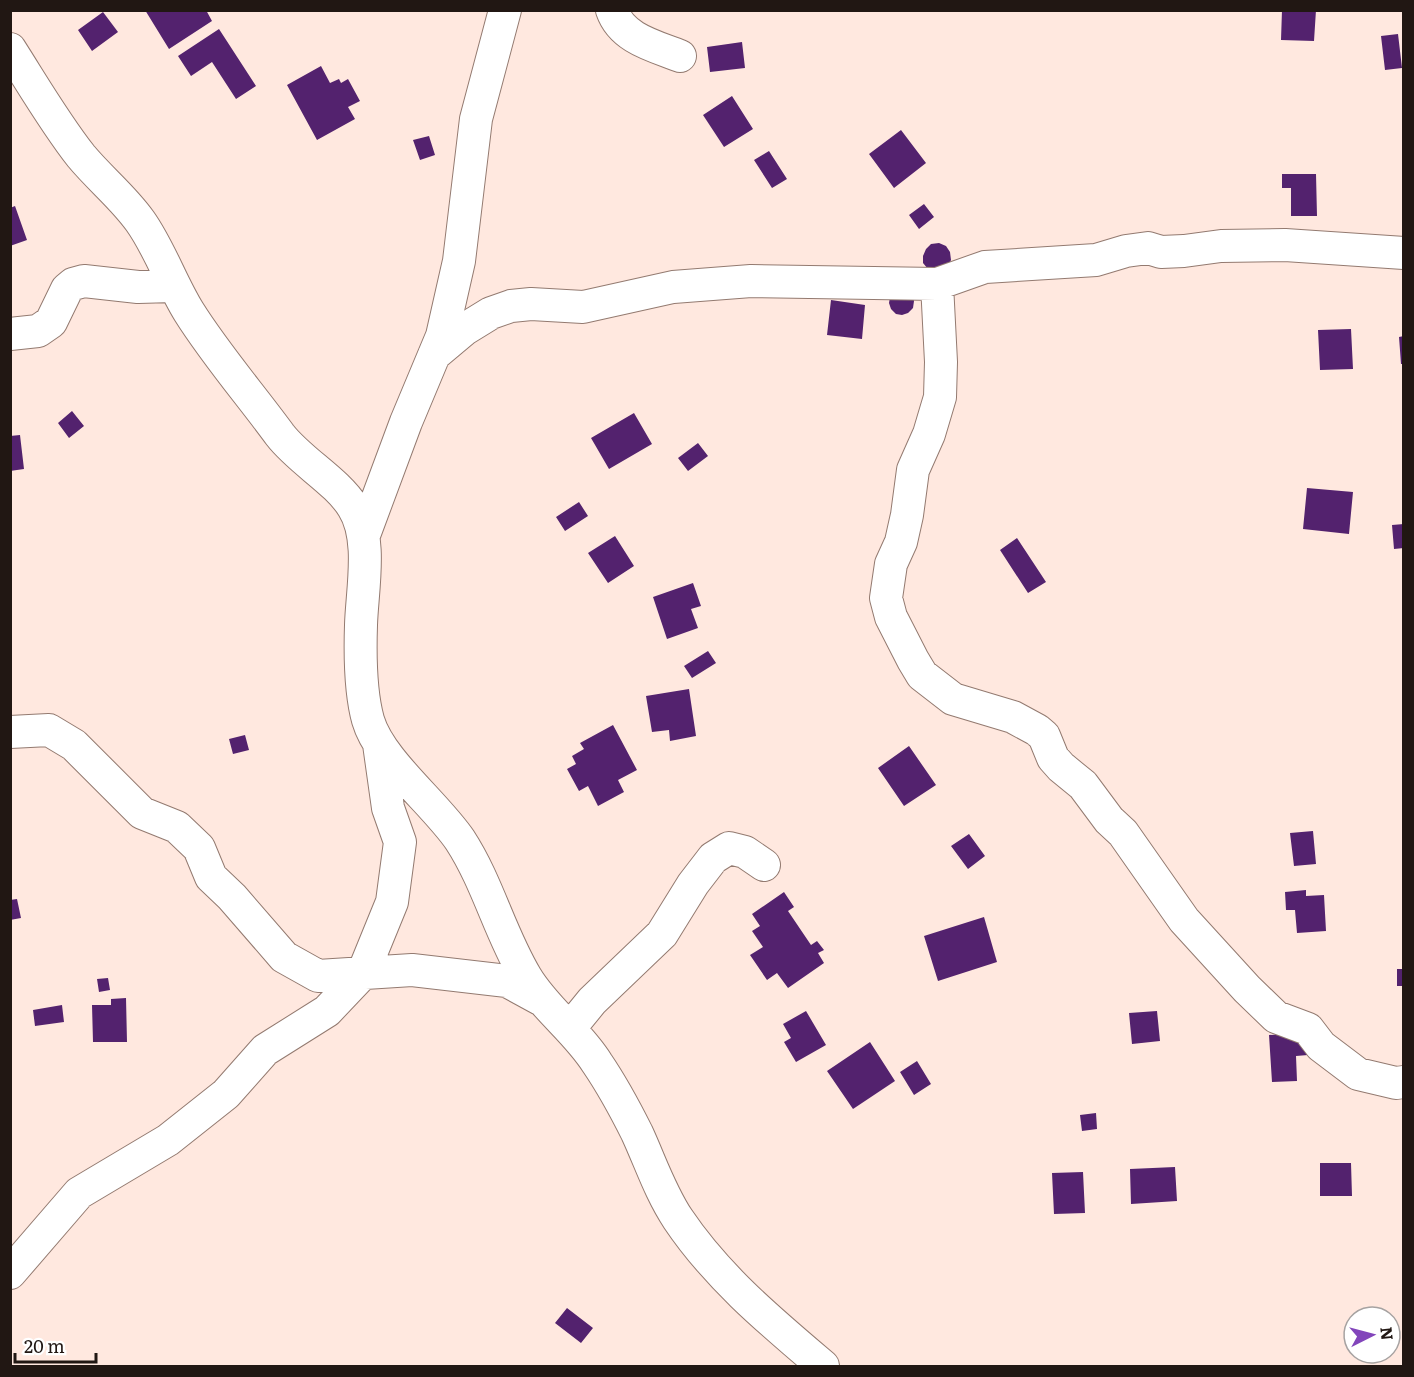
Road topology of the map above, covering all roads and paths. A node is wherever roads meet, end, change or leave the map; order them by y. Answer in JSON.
{"nodes":[{"id":1,"x":505,"y":10,"type":"edge"},
{"id":2,"x":612,"y":10,"type":"edge"},
{"id":3,"x":10,"y":49,"type":"edge"},
{"id":4,"x":680,"y":56,"type":"dead end"},
{"id":5,"x":1404,"y":253,"type":"edge"},
{"id":6,"x":937,"y":284,"type":"junction"},
{"id":7,"x":173,"y":286,"type":"junction"},
{"id":8,"x":10,"y":334,"type":"edge"},
{"id":9,"x":434,"y":355,"type":"junction"},
{"id":10,"x":364,"y":535,"type":"junction"},
{"id":11,"x":10,"y":732,"type":"edge"},
{"id":12,"x":379,"y":744,"type":"junction"},
{"id":13,"x":764,"y":865,"type":"dead end"},
{"id":14,"x":363,"y":973,"type":"junction"},
{"id":15,"x":543,"y":1001,"type":"junction"},
{"id":16,"x":570,"y":1028,"type":"junction"},
{"id":17,"x":1404,"y":1082,"type":"edge"},
{"id":18,"x":10,"y":1273,"type":"edge"},
{"id":19,"x":823,"y":1366,"type":"edge"}],
"edges":[{"from":1,"to":9,"type":"street"},
{"from":2,"to":4,"type":"street"},
{"from":3,"to":7,"type":"street"},
{"from":5,"to":6,"type":"street"},
{"from":6,"to":9,"type":"street"},
{"from":6,"to":17,"type":"street"},
{"from":7,"to":8,"type":"street"},
{"from":7,"to":10,"type":"street"},
{"from":9,"to":10,"type":"street"},
{"from":10,"to":12,"type":"street"},
{"from":11,"to":14,"type":"street"},
{"from":12,"to":14,"type":"street"},
{"from":12,"to":15,"type":"street"},
{"from":13,"to":16,"type":"street"},
{"from":14,"to":15,"type":"street"},
{"from":14,"to":18,"type":"street"},
{"from":15,"to":16,"type":"street"},
{"from":16,"to":19,"type":"street"}]}
